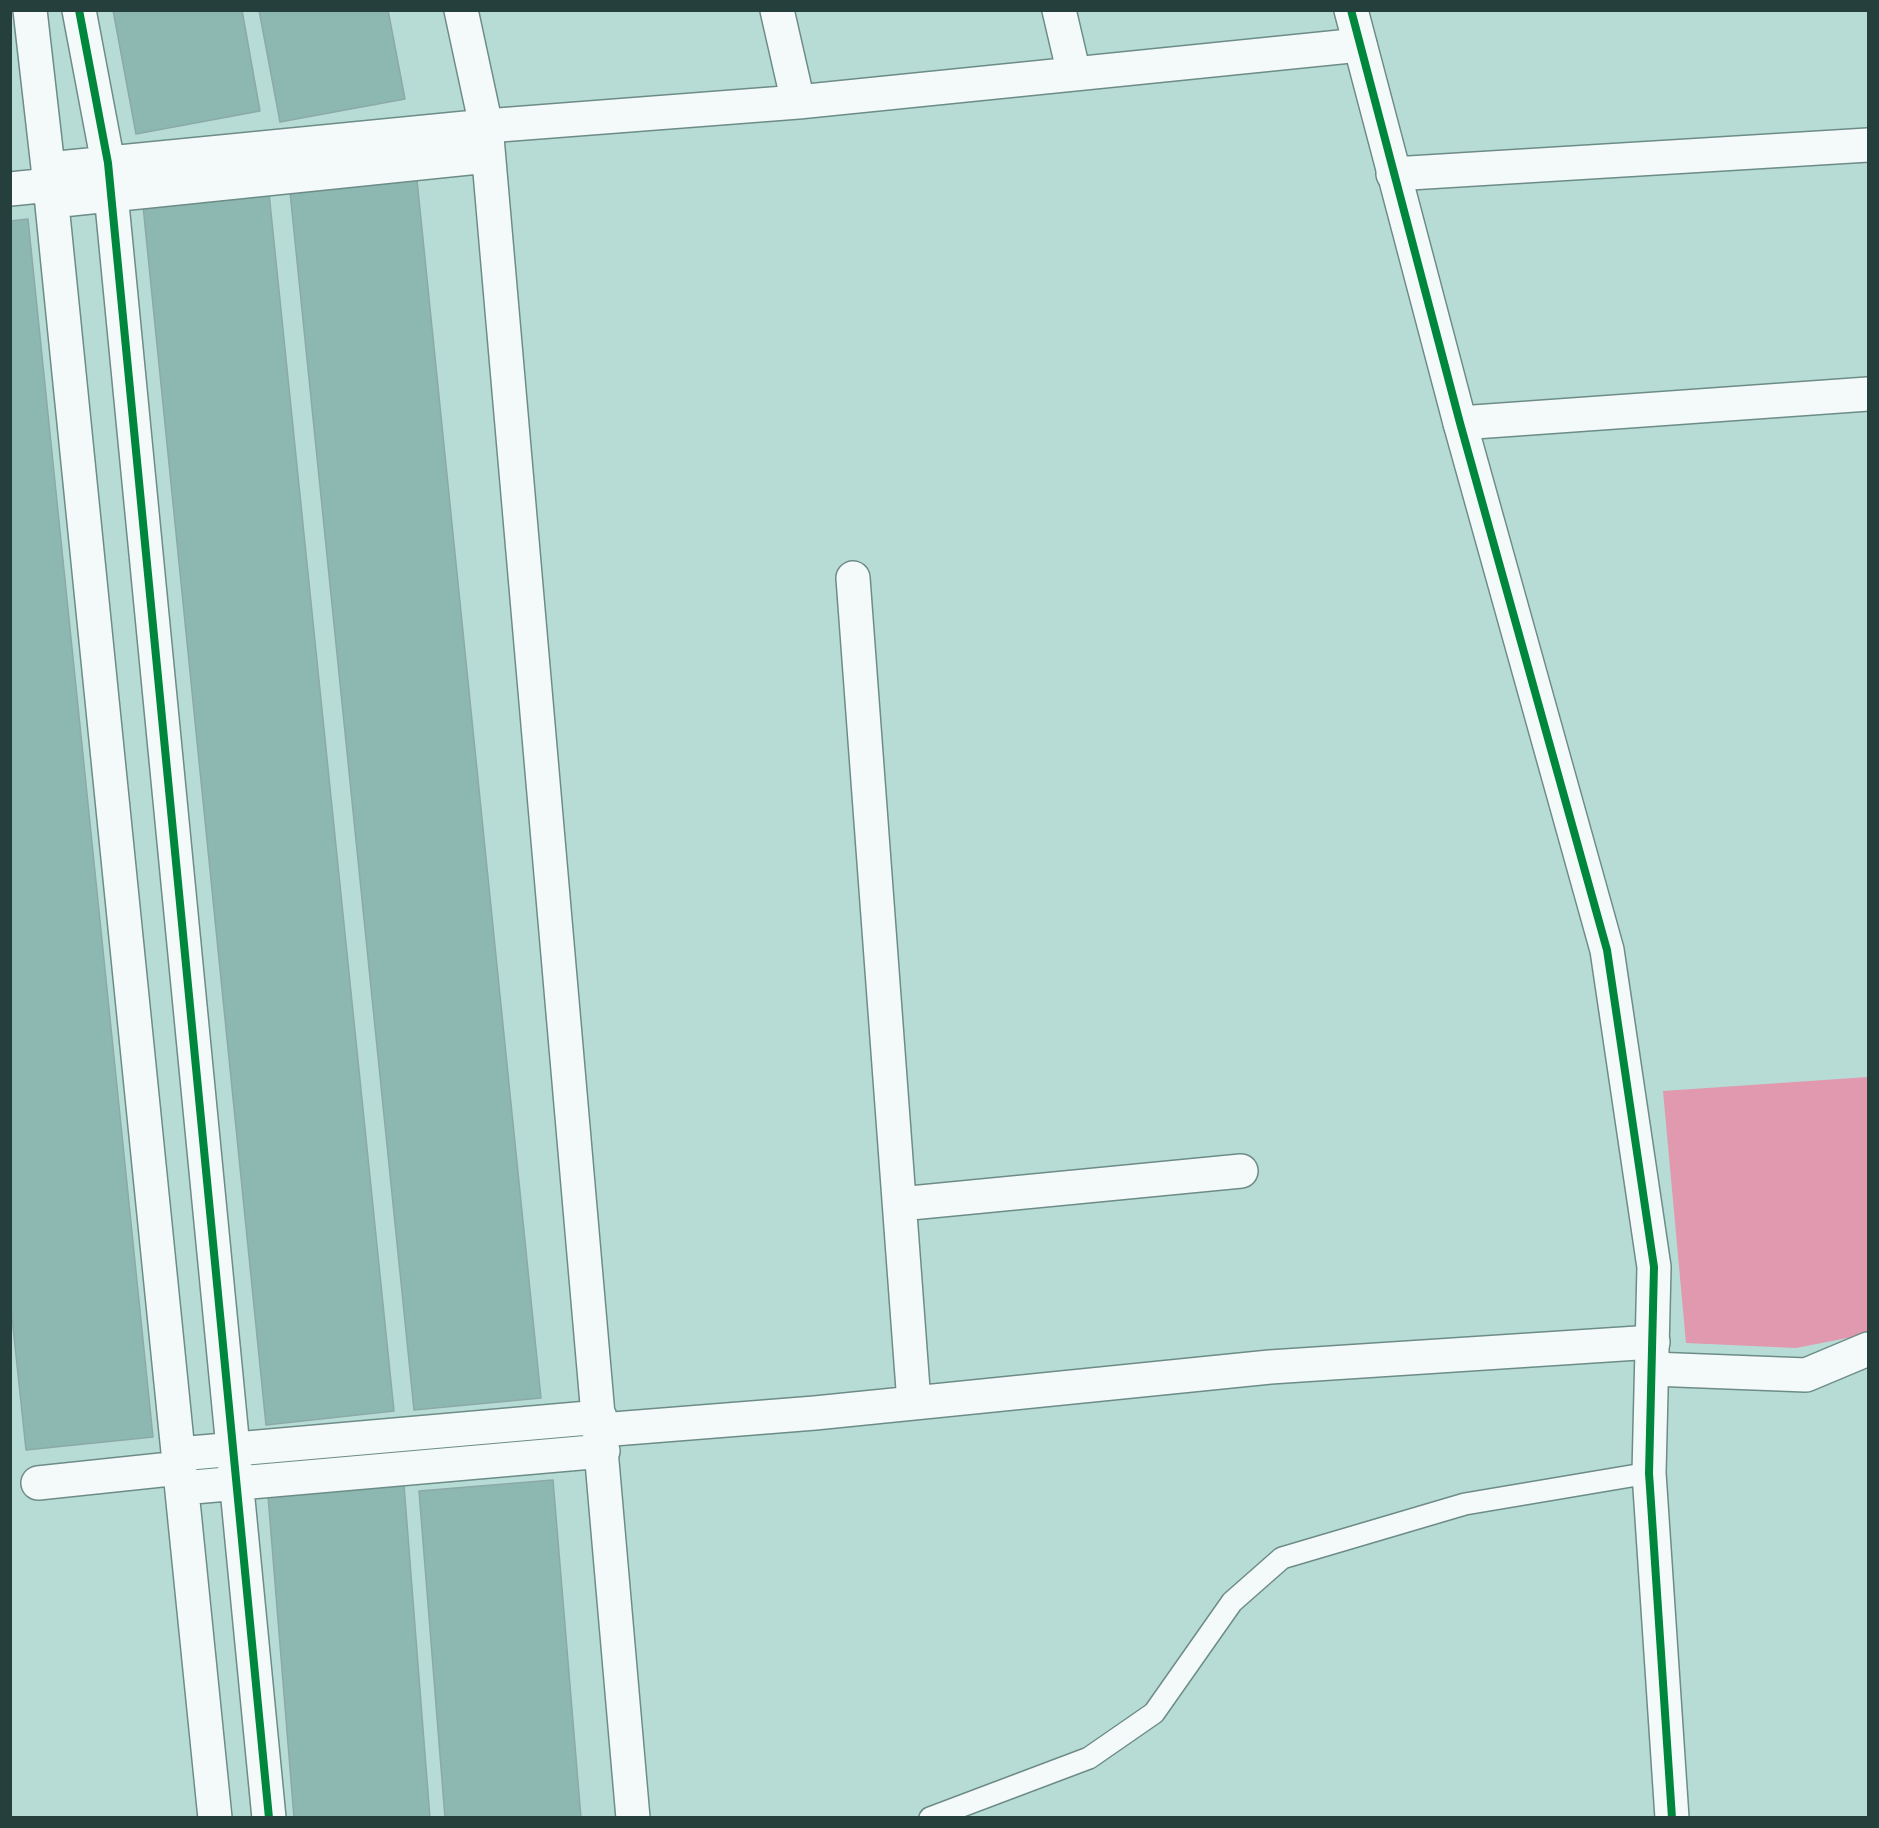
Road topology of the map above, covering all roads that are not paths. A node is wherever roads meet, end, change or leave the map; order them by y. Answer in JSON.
{"nodes":[{"id":1,"x":30,"y":10,"type":"edge"},
{"id":2,"x":79,"y":10,"type":"edge"},
{"id":3,"x":461,"y":10,"type":"edge"},
{"id":4,"x":777,"y":10,"type":"edge"},
{"id":5,"x":1059,"y":10,"type":"edge"},
{"id":6,"x":1351,"y":10,"type":"edge"},
{"id":7,"x":1360,"y":45,"type":"junction"},
{"id":8,"x":1074,"y":74,"type":"junction"},
{"id":9,"x":798,"y":102,"type":"junction"},
{"id":10,"x":487,"y":141,"type":"junction"},
{"id":11,"x":1869,"y":145,"type":"edge"},
{"id":12,"x":108,"y":163,"type":"junction"},
{"id":13,"x":1393,"y":174,"type":"junction"},
{"id":14,"x":50,"y":185,"type":"junction"},
{"id":15,"x":10,"y":189,"type":"edge"},
{"id":16,"x":110,"y":195,"type":"junction"},
{"id":17,"x":1869,"y":394,"type":"edge"},
{"id":18,"x":1460,"y":423,"type":"junction"},
{"id":19,"x":853,"y":578,"type":"dead end"},
{"id":20,"x":1241,"y":1171,"type":"dead end"},
{"id":21,"x":900,"y":1204,"type":"junction"},
{"id":22,"x":1868,"y":1349,"type":"edge"},
{"id":23,"x":1652,"y":1355,"type":"junction"},
{"id":24,"x":914,"y":1403,"type":"junction"},
{"id":25,"x":602,"y":1432,"type":"junction"},
{"id":26,"x":233,"y":1449,"type":"junction"},
{"id":27,"x":180,"y":1470,"type":"junction"},
{"id":28,"x":1649,"y":1473,"type":"junction"},
{"id":29,"x":38,"y":1483,"type":"dead end"},
{"id":30,"x":237,"y":1483,"type":"junction"},
{"id":31,"x":215,"y":1818,"type":"edge"},
{"id":32,"x":270,"y":1818,"type":"edge"},
{"id":33,"x":633,"y":1818,"type":"edge"},
{"id":34,"x":930,"y":1818,"type":"edge"},
{"id":35,"x":1672,"y":1818,"type":"edge"}],
"edges":[{"from":1,"to":14,"type":"street"},
{"from":2,"to":12,"type":"street"},
{"from":3,"to":10,"type":"street"},
{"from":4,"to":9,"type":"street"},
{"from":5,"to":8,"type":"street"},
{"from":6,"to":7,"type":"street"},
{"from":7,"to":8,"type":"street"},
{"from":7,"to":13,"type":"street"},
{"from":8,"to":9,"type":"street"},
{"from":9,"to":10,"type":"street"},
{"from":10,"to":12,"type":"street"},
{"from":10,"to":16,"type":"street"},
{"from":10,"to":25,"type":"street"},
{"from":11,"to":13,"type":"street"},
{"from":12,"to":14,"type":"street"},
{"from":12,"to":16,"type":"street"},
{"from":13,"to":18,"type":"street"},
{"from":14,"to":15,"type":"street"},
{"from":14,"to":16,"type":"street"},
{"from":14,"to":27,"type":"street"},
{"from":16,"to":26,"type":"street"},
{"from":17,"to":18,"type":"street"},
{"from":18,"to":23,"type":"street"},
{"from":19,"to":21,"type":"street"},
{"from":20,"to":21,"type":"street"},
{"from":21,"to":24,"type":"street"},
{"from":22,"to":23,"type":"street"},
{"from":23,"to":24,"type":"street"},
{"from":23,"to":28,"type":"street"},
{"from":24,"to":25,"type":"street"},
{"from":25,"to":26,"type":"street"},
{"from":25,"to":30,"type":"street"},
{"from":25,"to":33,"type":"street"},
{"from":26,"to":27,"type":"street"},
{"from":26,"to":30,"type":"street"},
{"from":27,"to":29,"type":"street"},
{"from":27,"to":30,"type":"street"},
{"from":27,"to":31,"type":"street"},
{"from":28,"to":34,"type":"lane"},
{"from":28,"to":35,"type":"street"},
{"from":30,"to":32,"type":"street"}]}
